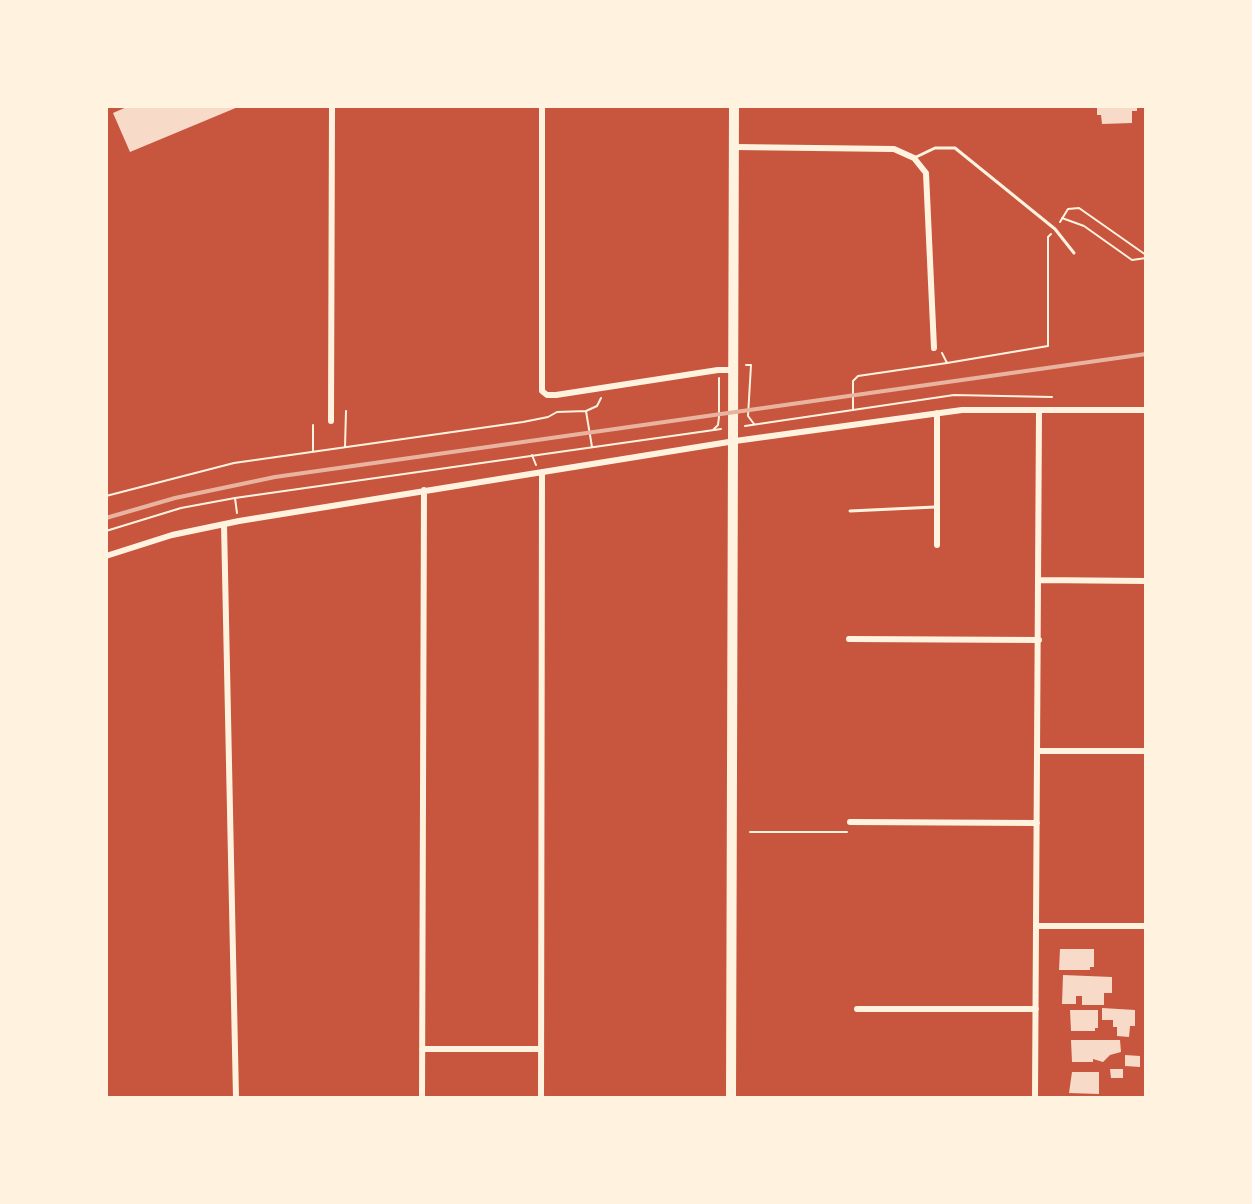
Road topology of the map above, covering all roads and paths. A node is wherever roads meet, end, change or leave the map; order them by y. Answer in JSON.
{"nodes":[{"id":1,"x":332,"y":106,"type":"edge"},
{"id":2,"x":542,"y":106,"type":"edge"},
{"id":3,"x":734,"y":106,"type":"edge"},
{"id":4,"x":734,"y":147,"type":"junction"},
{"id":5,"x":914,"y":158,"type":"junction"},
{"id":6,"x":1062,"y":218,"type":"junction"},
{"id":7,"x":1054,"y":229,"type":"junction"},
{"id":8,"x":1074,"y":253,"type":"dead end"},
{"id":9,"x":1146,"y":257,"type":"edge"},
{"id":10,"x":934,"y":348,"type":"joint"},
{"id":11,"x":946,"y":363,"type":"junction"},
{"id":12,"x":751,"y":365,"type":"dead end"},
{"id":13,"x":734,"y":372,"type":"junction"},
{"id":14,"x":719,"y":376,"type":"dead end"},
{"id":15,"x":603,"y":394,"type":"dead end"},
{"id":16,"x":1052,"y":397,"type":"dead end"},
{"id":17,"x":556,"y":402,"type":"dead end"},
{"id":18,"x":853,"y":410,"type":"junction"},
{"id":19,"x":1039,"y":410,"type":"junction"},
{"id":20,"x":1146,"y":410,"type":"edge"},
{"id":21,"x":346,"y":411,"type":"dead end"},
{"id":22,"x":586,"y":411,"type":"junction"},
{"id":23,"x":557,"y":412,"type":"junction"},
{"id":24,"x":937,"y":413,"type":"junction"},
{"id":25,"x":331,"y":421,"type":"dead end"},
{"id":26,"x":754,"y":424,"type":"junction"},
{"id":27,"x":313,"y":425,"type":"dead end"},
{"id":28,"x":734,"y":425,"type":"junction"},
{"id":29,"x":713,"y":430,"type":"junction"},
{"id":30,"x":735,"y":441,"type":"junction"},
{"id":31,"x":591,"y":445,"type":"junction"},
{"id":32,"x":345,"y":447,"type":"junction"},
{"id":33,"x":313,"y":452,"type":"junction"},
{"id":34,"x":542,"y":472,"type":"junction"},
{"id":35,"x":424,"y":490,"type":"junction"},
{"id":36,"x":106,"y":496,"type":"edge"},
{"id":37,"x":235,"y":498,"type":"junction"},
{"id":38,"x":937,"y":507,"type":"junction"},
{"id":39,"x":850,"y":511,"type":"dead end"},
{"id":40,"x":239,"y":521,"type":"junction"},
{"id":41,"x":225,"y":524,"type":"junction"},
{"id":42,"x":106,"y":531,"type":"edge"},
{"id":43,"x":937,"y":544,"type":"dead end"},
{"id":44,"x":106,"y":556,"type":"edge"},
{"id":45,"x":1038,"y":580,"type":"junction"},
{"id":46,"x":1146,"y":581,"type":"edge"},
{"id":47,"x":849,"y":639,"type":"dead end"},
{"id":48,"x":1039,"y":640,"type":"junction"},
{"id":49,"x":1038,"y":751,"type":"junction"},
{"id":50,"x":1146,"y":752,"type":"edge"},
{"id":51,"x":850,"y":822,"type":"dead end"},
{"id":52,"x":1037,"y":823,"type":"junction"},
{"id":53,"x":750,"y":832,"type":"dead end"},
{"id":54,"x":847,"y":832,"type":"dead end"},
{"id":55,"x":1037,"y":926,"type":"junction"},
{"id":56,"x":1146,"y":926,"type":"edge"},
{"id":57,"x":857,"y":1009,"type":"dead end"},
{"id":58,"x":1036,"y":1009,"type":"junction"},
{"id":59,"x":422,"y":1048,"type":"junction"},
{"id":60,"x":541,"y":1048,"type":"junction"},
{"id":61,"x":236,"y":1098,"type":"edge"},
{"id":62,"x":422,"y":1098,"type":"edge"},
{"id":63,"x":541,"y":1098,"type":"edge"},
{"id":64,"x":731,"y":1098,"type":"edge"},
{"id":65,"x":1035,"y":1098,"type":"edge"}],
"edges":[{"from":1,"to":25,"type":"street"},
{"from":2,"to":13,"type":"street"},
{"from":3,"to":4,"type":"main road"},
{"from":4,"to":5,"type":"street"},
{"from":4,"to":13,"type":"main road"},
{"from":5,"to":7,"type":"lane"},
{"from":5,"to":10,"type":"street"},
{"from":6,"to":7,"type":"path"},
{"from":6,"to":9,"type":"path"},
{"from":6,"to":9,"type":"path"},
{"from":7,"to":8,"type":"lane"},
{"from":7,"to":11,"type":"path"},
{"from":10,"to":11,"type":"path"},
{"from":11,"to":18,"type":"path"},
{"from":12,"to":26,"type":"path"},
{"from":13,"to":28,"type":"main road"},
{"from":14,"to":29,"type":"path"},
{"from":15,"to":22,"type":"path"},
{"from":16,"to":18,"type":"path"},
{"from":17,"to":23,"type":"path"},
{"from":18,"to":26,"type":"path"},
{"from":19,"to":20,"type":"street"},
{"from":19,"to":24,"type":"street"},
{"from":19,"to":45,"type":"street"},
{"from":21,"to":32,"type":"path"},
{"from":22,"to":23,"type":"path"},
{"from":22,"to":31,"type":"path"},
{"from":23,"to":32,"type":"path"},
{"from":24,"to":30,"type":"street"},
{"from":24,"to":38,"type":"street"},
{"from":26,"to":28,"type":"path"},
{"from":27,"to":33,"type":"path"},
{"from":28,"to":29,"type":"path"},
{"from":28,"to":30,"type":"main road"},
{"from":29,"to":31,"type":"path"},
{"from":30,"to":34,"type":"street"},
{"from":30,"to":64,"type":"main road"},
{"from":31,"to":37,"type":"path"},
{"from":32,"to":33,"type":"path"},
{"from":33,"to":36,"type":"path"},
{"from":34,"to":35,"type":"street"},
{"from":34,"to":60,"type":"street"},
{"from":35,"to":40,"type":"street"},
{"from":35,"to":59,"type":"street"},
{"from":37,"to":40,"type":"path"},
{"from":37,"to":42,"type":"path"},
{"from":38,"to":39,"type":"lane"},
{"from":38,"to":43,"type":"street"},
{"from":40,"to":41,"type":"street"},
{"from":41,"to":44,"type":"street"},
{"from":41,"to":61,"type":"street"},
{"from":45,"to":46,"type":"street"},
{"from":45,"to":48,"type":"street"},
{"from":47,"to":48,"type":"street"},
{"from":48,"to":49,"type":"street"},
{"from":49,"to":50,"type":"street"},
{"from":49,"to":52,"type":"street"},
{"from":51,"to":52,"type":"street"},
{"from":52,"to":55,"type":"street"},
{"from":53,"to":54,"type":"path"},
{"from":55,"to":56,"type":"street"},
{"from":55,"to":58,"type":"street"},
{"from":57,"to":58,"type":"street"},
{"from":58,"to":65,"type":"street"},
{"from":59,"to":60,"type":"street"},
{"from":59,"to":62,"type":"street"},
{"from":60,"to":63,"type":"street"}]}
